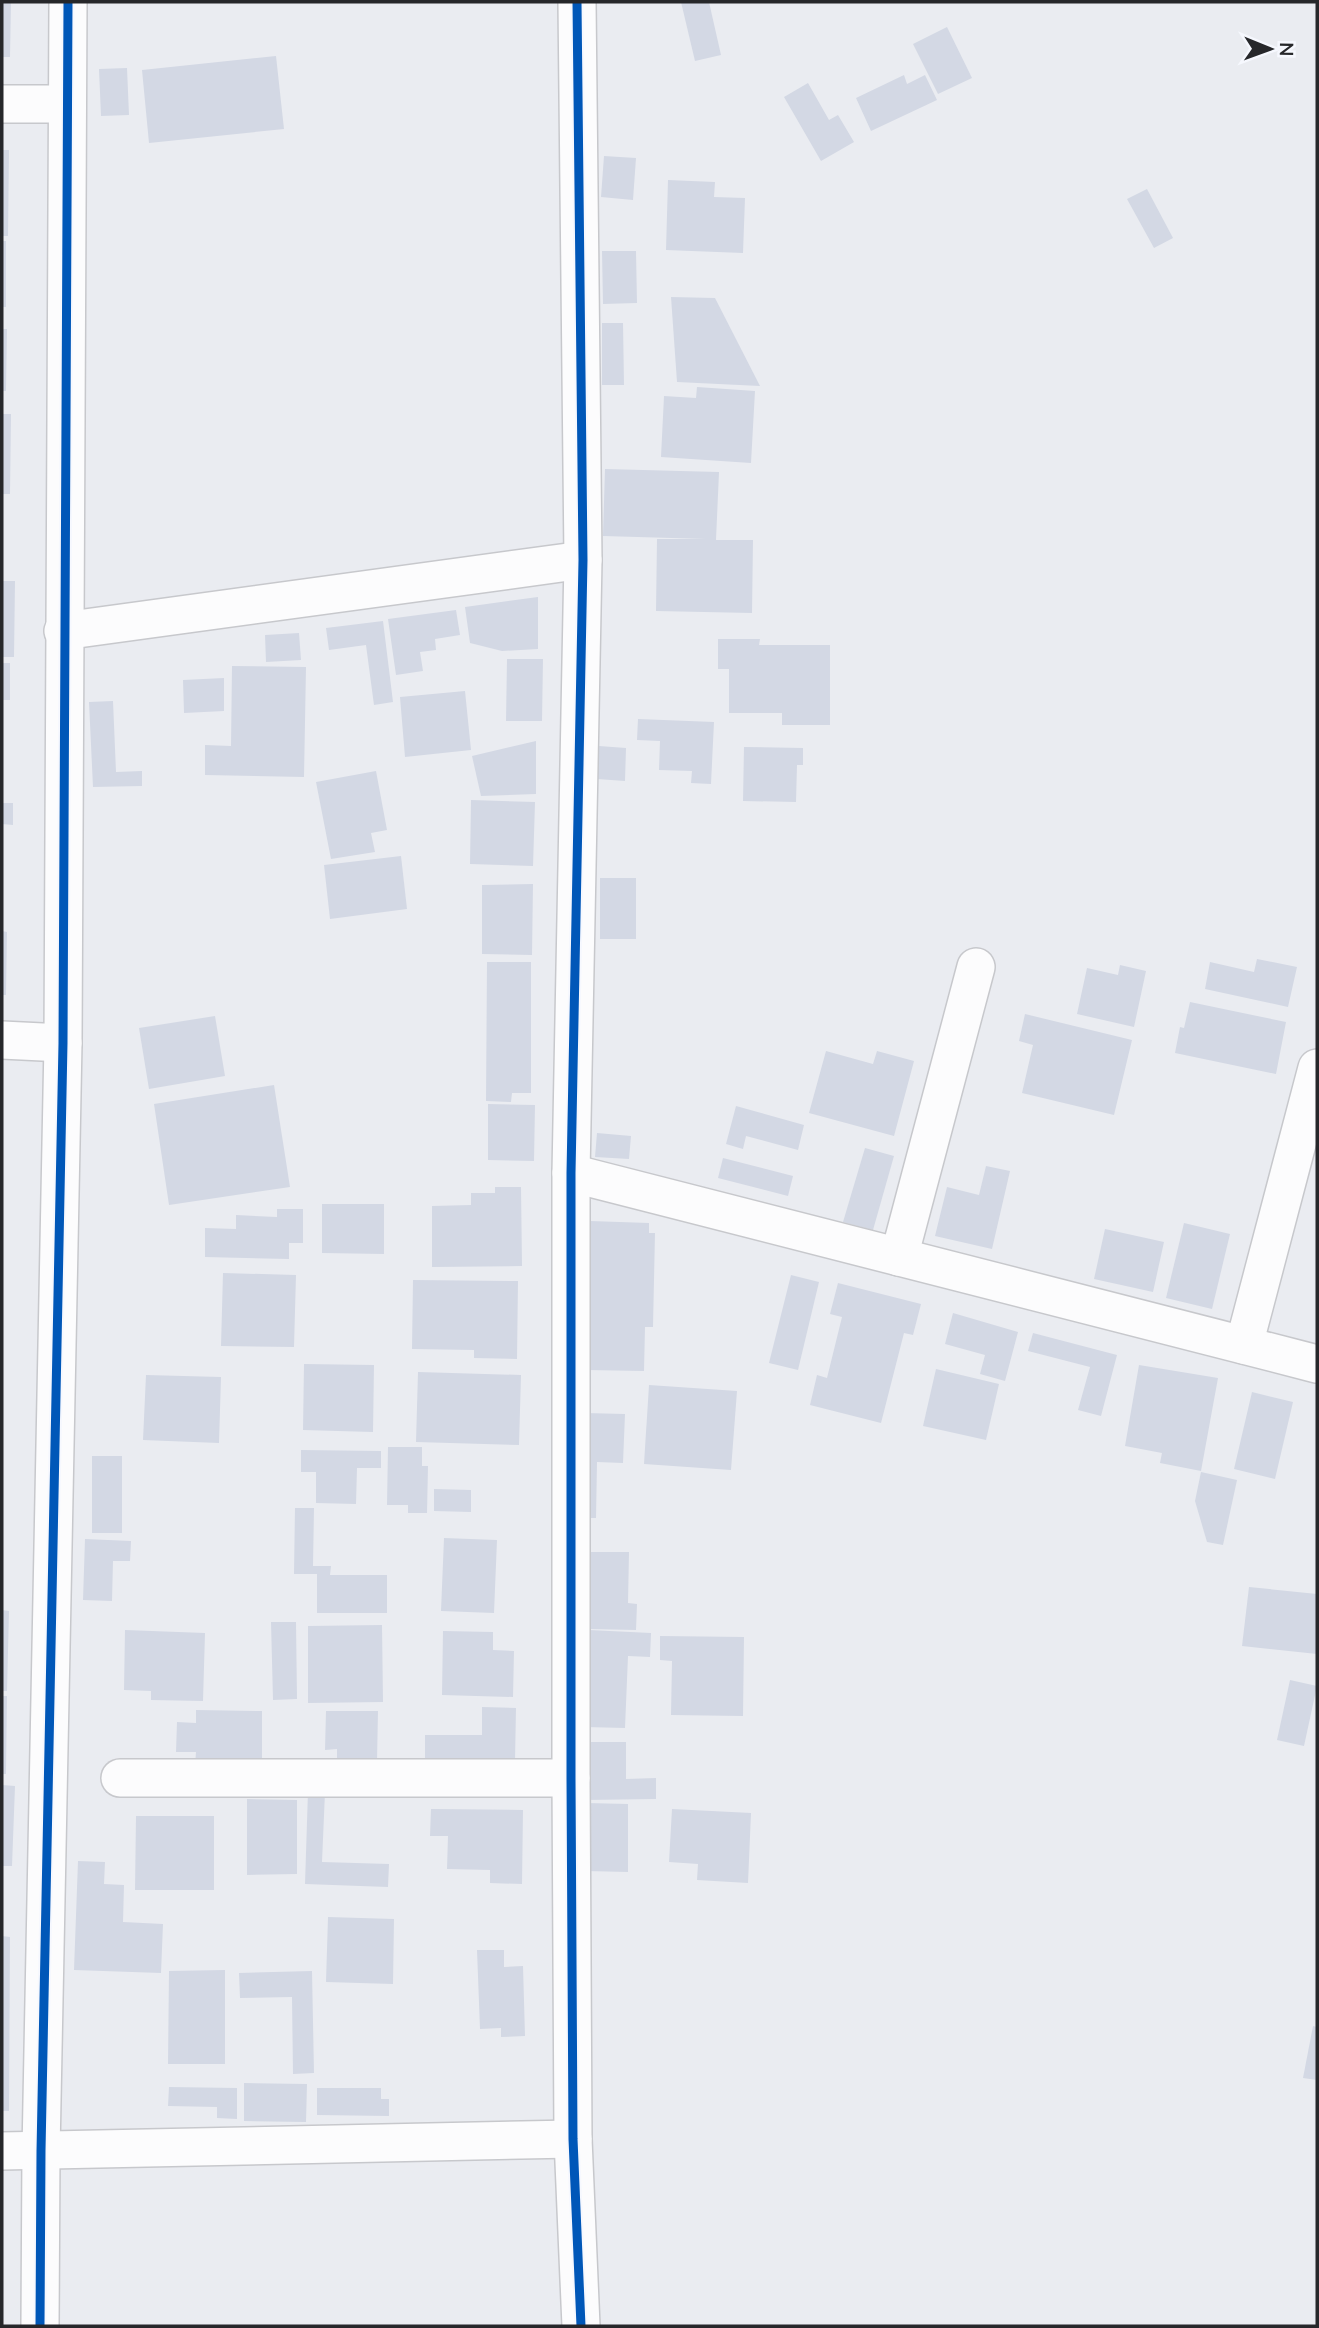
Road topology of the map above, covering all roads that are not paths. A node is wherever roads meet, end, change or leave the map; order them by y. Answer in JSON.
{"nodes":[{"id":1,"x":68,"y":2,"type":"edge"},
{"id":2,"x":577,"y":2,"type":"edge"},
{"id":3,"x":2,"y":104,"type":"edge"},
{"id":4,"x":66,"y":104,"type":"junction"},
{"id":5,"x":583,"y":560,"type":"junction"},
{"id":6,"x":64,"y":631,"type":"junction"},
{"id":7,"x":976,"y":967,"type":"dead end"},
{"id":8,"x":2,"y":1040,"type":"edge"},
{"id":9,"x":63,"y":1042,"type":"junction"},
{"id":10,"x":1317,"y":1068,"type":"edge"},
{"id":11,"x":571,"y":1173,"type":"junction"},
{"id":12,"x":899,"y":1257,"type":"junction"},
{"id":13,"x":1244,"y":1345,"type":"junction"},
{"id":14,"x":1317,"y":1364,"type":"edge"},
{"id":15,"x":120,"y":1778,"type":"dead end"},
{"id":16,"x":571,"y":1779,"type":"junction"},
{"id":17,"x":573,"y":2139,"type":"junction"},
{"id":18,"x":2,"y":2151,"type":"edge"},
{"id":19,"x":41,"y":2151,"type":"junction"},
{"id":20,"x":40,"y":2326,"type":"edge"},
{"id":21,"x":581,"y":2326,"type":"edge"}],
"edges":[{"from":1,"to":4,"type":"street"},
{"from":2,"to":5,"type":"street"},
{"from":3,"to":4,"type":"street"},
{"from":4,"to":6,"type":"street"},
{"from":5,"to":6,"type":"street"},
{"from":5,"to":11,"type":"street"},
{"from":6,"to":9,"type":"street"},
{"from":7,"to":12,"type":"street"},
{"from":8,"to":9,"type":"street"},
{"from":9,"to":19,"type":"street"},
{"from":10,"to":13,"type":"street"},
{"from":11,"to":12,"type":"street"},
{"from":11,"to":16,"type":"street"},
{"from":12,"to":13,"type":"street"},
{"from":13,"to":14,"type":"street"},
{"from":15,"to":16,"type":"street"},
{"from":16,"to":17,"type":"street"},
{"from":17,"to":19,"type":"street"},
{"from":17,"to":21,"type":"street"},
{"from":18,"to":19,"type":"street"},
{"from":19,"to":20,"type":"street"}]}
